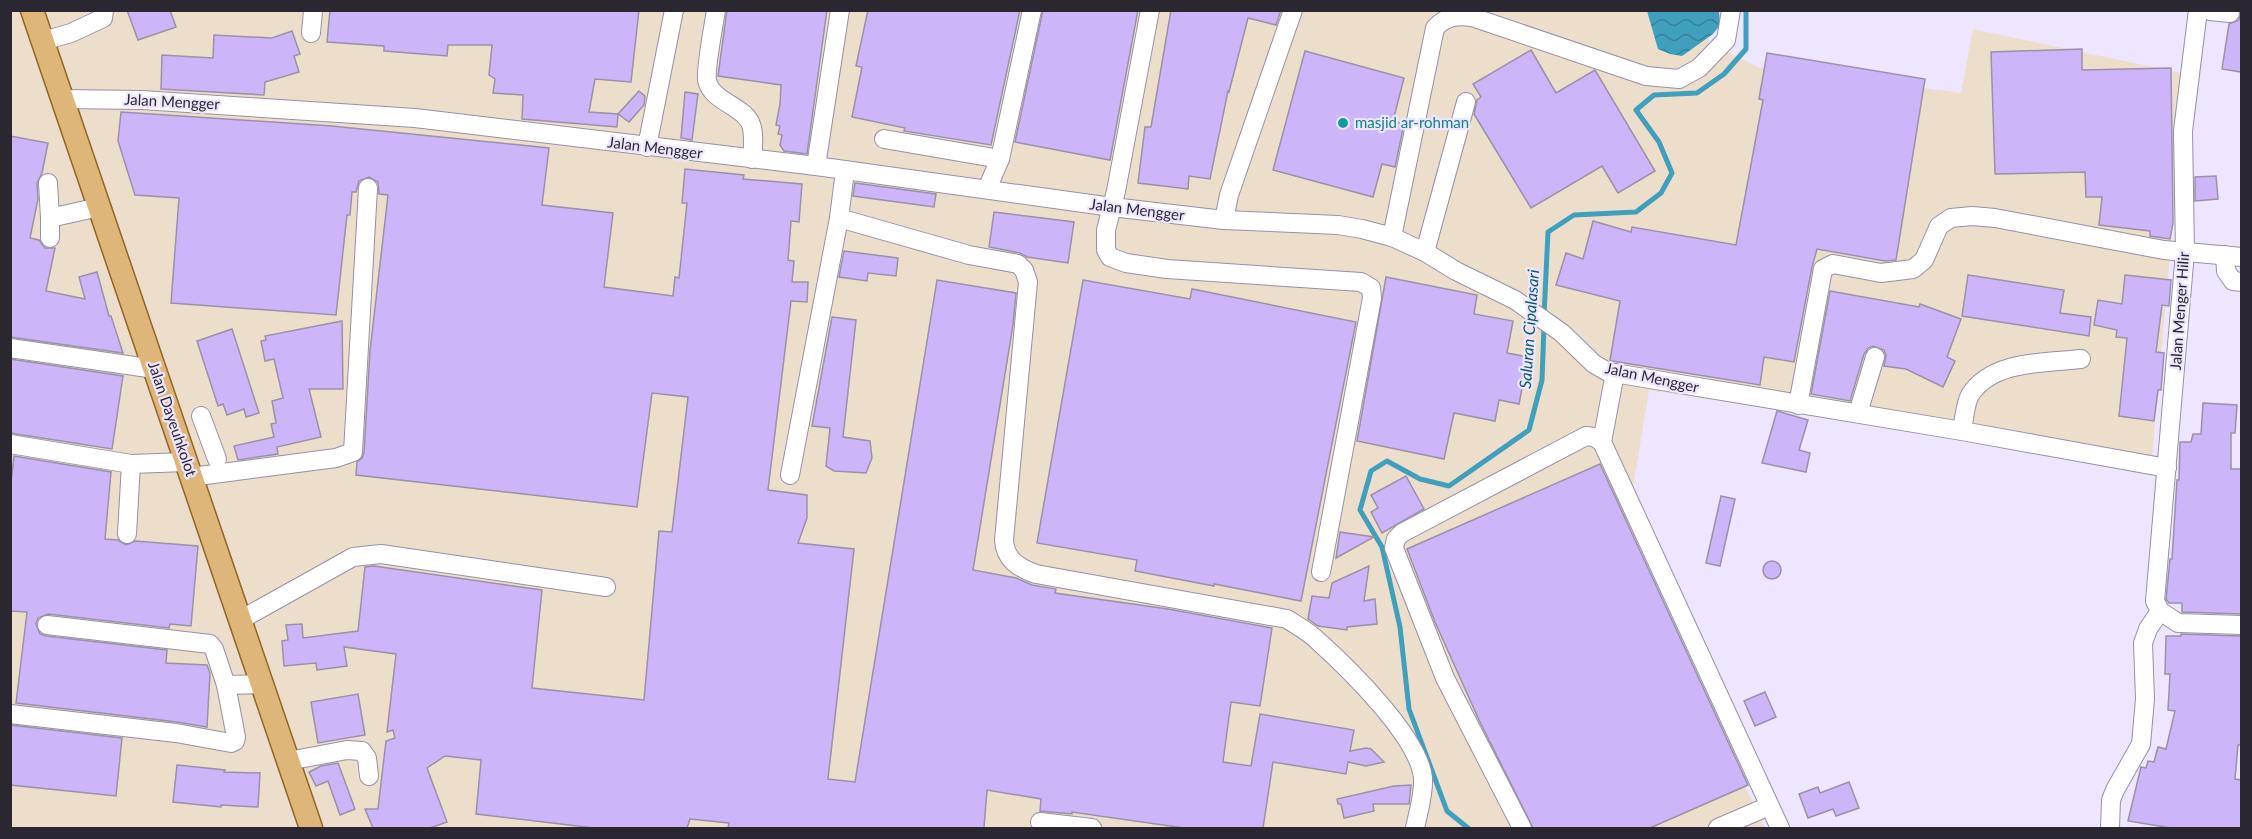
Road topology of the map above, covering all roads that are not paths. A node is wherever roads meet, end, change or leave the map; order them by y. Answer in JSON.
{"nodes":[{"id":1,"x":32,"y":10,"type":"edge"},
{"id":2,"x":104,"y":10,"type":"edge"},
{"id":3,"x":313,"y":10,"type":"edge"},
{"id":4,"x":674,"y":10,"type":"edge"},
{"id":5,"x":716,"y":10,"type":"edge"},
{"id":6,"x":840,"y":10,"type":"edge"},
{"id":7,"x":1032,"y":10,"type":"edge"},
{"id":8,"x":1150,"y":10,"type":"edge"},
{"id":9,"x":1293,"y":10,"type":"edge"},
{"id":10,"x":1731,"y":10,"type":"edge"},
{"id":11,"x":2198,"y":10,"type":"edge"},
{"id":12,"x":2210,"y":11,"type":"edge"},
{"id":13,"x":2230,"y":13,"type":"dead end"},
{"id":14,"x":311,"y":33,"type":"dead end"},
{"id":15,"x":43,"y":41,"type":"junction"},
{"id":16,"x":63,"y":99,"type":"junction"},
{"id":17,"x":1466,"y":102,"type":"dead end"},
{"id":18,"x":2184,"y":131,"type":"junction"},
{"id":19,"x":884,"y":139,"type":"dead end"},
{"id":20,"x":647,"y":147,"type":"junction"},
{"id":21,"x":752,"y":159,"type":"junction"},
{"id":22,"x":1000,"y":159,"type":"junction"},
{"id":23,"x":816,"y":166,"type":"junction"},
{"id":24,"x":845,"y":171,"type":"junction"},
{"id":25,"x":48,"y":183,"type":"dead end"},
{"id":26,"x":368,"y":188,"type":"dead end"},
{"id":27,"x":987,"y":189,"type":"junction"},
{"id":28,"x":99,"y":207,"type":"junction"},
{"id":29,"x":1112,"y":207,"type":"junction"},
{"id":30,"x":50,"y":218,"type":"junction"},
{"id":31,"x":839,"y":218,"type":"junction"},
{"id":32,"x":1224,"y":220,"type":"junction"},
{"id":33,"x":1392,"y":237,"type":"junction"},
{"id":34,"x":50,"y":238,"type":"dead end"},
{"id":35,"x":1425,"y":252,"type":"junction"},
{"id":36,"x":2185,"y":252,"type":"junction"},
{"id":37,"x":2233,"y":256,"type":"edge"},
{"id":38,"x":2241,"y":282,"type":"edge"},
{"id":39,"x":10,"y":348,"type":"edge"},
{"id":40,"x":1875,"y":357,"type":"dead end"},
{"id":41,"x":2081,"y":359,"type":"dead end"},
{"id":42,"x":155,"y":369,"type":"junction"},
{"id":43,"x":1615,"y":373,"type":"junction"},
{"id":44,"x":1798,"y":405,"type":"junction"},
{"id":45,"x":1858,"y":413,"type":"junction"},
{"id":46,"x":201,"y":416,"type":"dead end"},
{"id":47,"x":1962,"y":431,"type":"junction"},
{"id":48,"x":208,"y":436,"type":"junction"},
{"id":49,"x":1602,"y":442,"type":"junction"},
{"id":50,"x":10,"y":444,"type":"edge"},
{"id":51,"x":217,"y":459,"type":"dead end"},
{"id":52,"x":186,"y":461,"type":"junction"},
{"id":53,"x":131,"y":464,"type":"junction"},
{"id":54,"x":2168,"y":468,"type":"junction"},
{"id":55,"x":790,"y":475,"type":"dead end"},
{"id":56,"x":127,"y":534,"type":"dead end"},
{"id":57,"x":1321,"y":572,"type":"dead end"},
{"id":58,"x":606,"y":587,"type":"dead end"},
{"id":59,"x":2160,"y":611,"type":"junction"},
{"id":60,"x":240,"y":620,"type":"junction"},
{"id":61,"x":2241,"y":625,"type":"edge"},
{"id":62,"x":47,"y":626,"type":"dead end"},
{"id":63,"x":262,"y":684,"type":"junction"},
{"id":64,"x":226,"y":685,"type":"junction"},
{"id":65,"x":10,"y":714,"type":"edge"},
{"id":66,"x":288,"y":761,"type":"junction"},
{"id":67,"x":369,"y":776,"type":"dead end"},
{"id":68,"x":1769,"y":806,"type":"junction"},
{"id":69,"x":1040,"y":822,"type":"dead end"},
{"id":70,"x":311,"y":828,"type":"edge"},
{"id":71,"x":1092,"y":828,"type":"edge"},
{"id":72,"x":1415,"y":828,"type":"edge"},
{"id":73,"x":1522,"y":828,"type":"edge"},
{"id":74,"x":1718,"y":828,"type":"edge"},
{"id":75,"x":1780,"y":828,"type":"edge"},
{"id":76,"x":2110,"y":828,"type":"edge"}],
"edges":[{"from":1,"to":15,"type":"main road","name":"Jalan Dayeuhkolot"},
{"from":2,"to":15,"type":"street"},
{"from":3,"to":14,"type":"street"},
{"from":4,"to":20,"type":"street"},
{"from":5,"to":21,"type":"street"},
{"from":6,"to":23,"type":"street"},
{"from":7,"to":22,"type":"street"},
{"from":8,"to":29,"type":"street"},
{"from":9,"to":32,"type":"street"},
{"from":10,"to":33,"type":"street"},
{"from":11,"to":18,"type":"street","name":"Jalan Menger Hilir"},
{"from":12,"to":13,"type":"street"},
{"from":12,"to":18,"type":"street"},
{"from":15,"to":16,"type":"main road","name":"Jalan Dayeuhkolot"},
{"from":16,"to":20,"type":"street","name":"Jalan Mengger"},
{"from":16,"to":28,"type":"main road","name":"Jalan Dayeuhkolot"},
{"from":17,"to":35,"type":"street"},
{"from":18,"to":36,"type":"street","name":"Jalan Menger Hilir"},
{"from":19,"to":22,"type":"street"},
{"from":20,"to":21,"type":"street","name":"Jalan Mengger"},
{"from":21,"to":23,"type":"street","name":"Jalan Mengger"},
{"from":22,"to":27,"type":"street"},
{"from":23,"to":24,"type":"street","name":"Jalan Mengger"},
{"from":24,"to":27,"type":"street","name":"Jalan Mengger"},
{"from":24,"to":31,"type":"street"},
{"from":25,"to":30,"type":"street"},
{"from":26,"to":52,"type":"street"},
{"from":27,"to":29,"type":"street","name":"Jalan Mengger"},
{"from":28,"to":30,"type":"street"},
{"from":28,"to":42,"type":"main road","name":"Jalan Dayeuhkolot"},
{"from":29,"to":32,"type":"street","name":"Jalan Mengger"},
{"from":29,"to":57,"type":"street"},
{"from":30,"to":34,"type":"street"},
{"from":31,"to":55,"type":"street"},
{"from":31,"to":72,"type":"street"},
{"from":32,"to":33,"type":"street","name":"Jalan Mengger"},
{"from":33,"to":35,"type":"street","name":"Jalan Mengger"},
{"from":35,"to":43,"type":"street","name":"Jalan Mengger"},
{"from":36,"to":37,"type":"street"},
{"from":36,"to":44,"type":"street"},
{"from":36,"to":54,"type":"street","name":"Jalan Menger Hilir"},
{"from":37,"to":38,"type":"street"},
{"from":39,"to":42,"type":"street"},
{"from":40,"to":45,"type":"street"},
{"from":41,"to":47,"type":"street"},
{"from":42,"to":52,"type":"main road","name":"Jalan Dayeuhkolot"},
{"from":43,"to":44,"type":"street","name":"Jalan Mengger"},
{"from":43,"to":49,"type":"street"},
{"from":44,"to":45,"type":"street","name":"Jalan Mengger"},
{"from":45,"to":47,"type":"street","name":"Jalan Mengger"},
{"from":46,"to":48,"type":"street"},
{"from":47,"to":54,"type":"street","name":"Jalan Mengger"},
{"from":48,"to":51,"type":"street"},
{"from":48,"to":52,"type":"street"},
{"from":49,"to":68,"type":"street"},
{"from":49,"to":73,"type":"street"},
{"from":50,"to":53,"type":"street"},
{"from":52,"to":53,"type":"street"},
{"from":52,"to":60,"type":"main road","name":"Jalan Dayeuhkolot"},
{"from":53,"to":56,"type":"street"},
{"from":54,"to":59,"type":"street","name":"Jalan Menger Hilir"},
{"from":58,"to":60,"type":"street"},
{"from":59,"to":61,"type":"street"},
{"from":59,"to":76,"type":"street"},
{"from":60,"to":63,"type":"main road","name":"Jalan Dayeuhkolot"},
{"from":62,"to":64,"type":"street"},
{"from":63,"to":64,"type":"street"},
{"from":63,"to":66,"type":"main road","name":"Jalan Dayeuhkolot"},
{"from":64,"to":65,"type":"street"},
{"from":66,"to":67,"type":"street"},
{"from":66,"to":70,"type":"main road","name":"Jalan Dayeuhkolot"},
{"from":68,"to":74,"type":"street"},
{"from":68,"to":75,"type":"street"},
{"from":69,"to":71,"type":"street"}]}
